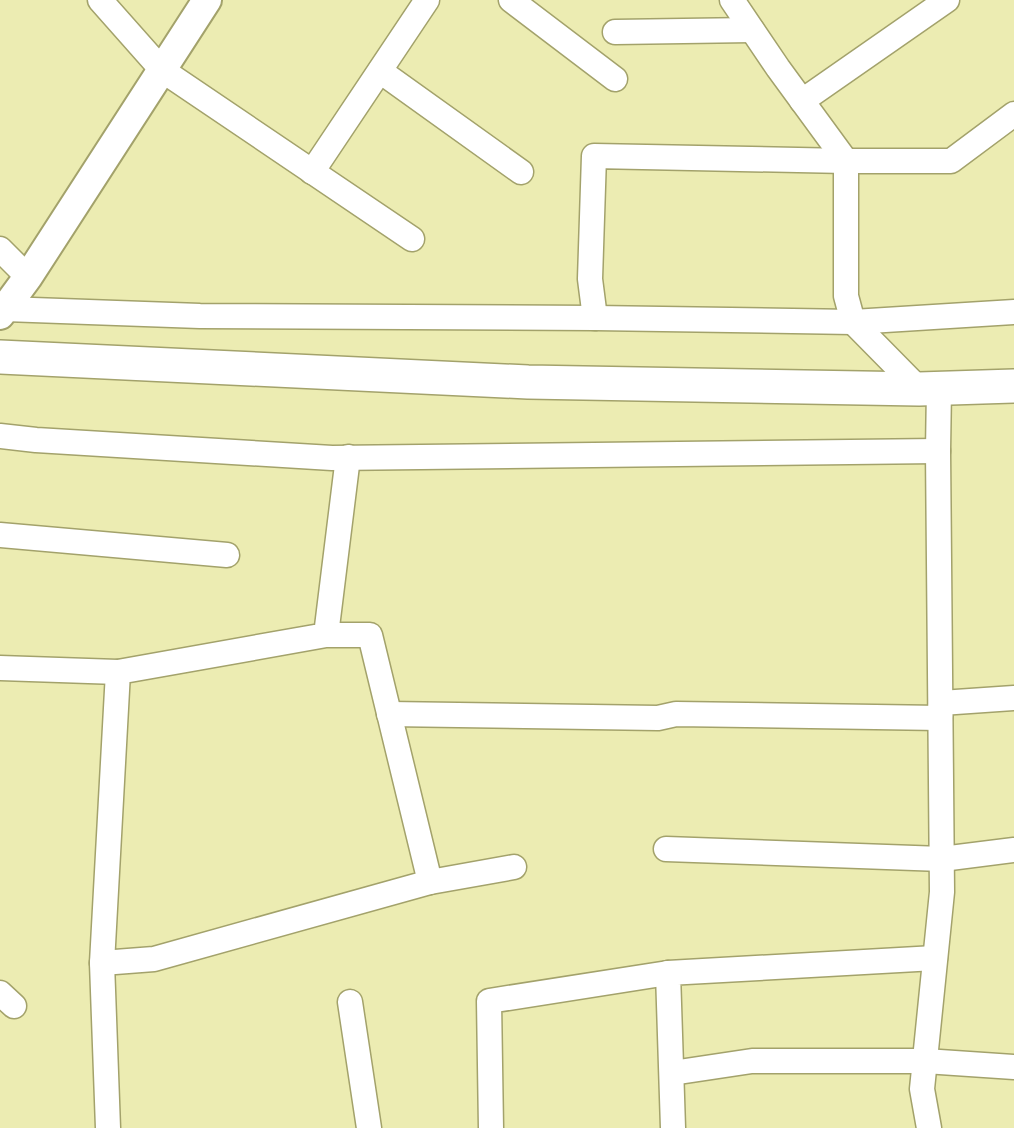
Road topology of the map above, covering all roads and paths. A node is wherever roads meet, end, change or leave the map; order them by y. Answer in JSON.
{"nodes":[{"id":1,"x":100,"y":0,"type":"edge"},
{"id":2,"x":207,"y":0,"type":"edge"},
{"id":3,"x":427,"y":0,"type":"edge"},
{"id":4,"x":511,"y":0,"type":"edge"},
{"id":5,"x":732,"y":0,"type":"edge"},
{"id":6,"x":947,"y":0,"type":"edge"},
{"id":7,"x":752,"y":30,"type":"junction"},
{"id":8,"x":615,"y":32,"type":"dead end"},
{"id":9,"x":162,"y":70,"type":"junction"},
{"id":10,"x":380,"y":71,"type":"junction"},
{"id":11,"x":615,"y":79,"type":"dead end"},
{"id":12,"x":802,"y":101,"type":"junction"},
{"id":13,"x":1014,"y":114,"type":"edge"},
{"id":14,"x":846,"y":161,"type":"junction"},
{"id":15,"x":312,"y":172,"type":"junction"},
{"id":16,"x":521,"y":172,"type":"dead end"},
{"id":17,"x":412,"y":239,"type":"dead end"},
{"id":18,"x":0,"y":249,"type":"edge"},
{"id":19,"x":28,"y":277,"type":"junction"},
{"id":20,"x":2,"y":312,"type":"edge"},
{"id":21,"x":1014,"y":312,"type":"edge"},
{"id":22,"x":595,"y":318,"type":"junction"},
{"id":23,"x":853,"y":322,"type":"junction"},
{"id":24,"x":0,"y":357,"type":"edge"},
{"id":25,"x":1014,"y":386,"type":"edge"},
{"id":26,"x":929,"y":388,"type":"junction"},
{"id":27,"x":0,"y":436,"type":"edge"},
{"id":28,"x":938,"y":451,"type":"junction"},
{"id":29,"x":348,"y":457,"type":"junction"},
{"id":30,"x":0,"y":535,"type":"edge"},
{"id":31,"x":227,"y":555,"type":"dead end"},
{"id":32,"x":326,"y":635,"type":"junction"},
{"id":33,"x":0,"y":668,"type":"edge"},
{"id":34,"x":118,"y":672,"type":"junction"},
{"id":35,"x":1014,"y":698,"type":"edge"},
{"id":36,"x":941,"y":703,"type":"junction"},
{"id":37,"x":389,"y":714,"type":"junction"},
{"id":38,"x":666,"y":849,"type":"dead end"},
{"id":39,"x":1014,"y":850,"type":"edge"},
{"id":40,"x":942,"y":859,"type":"junction"},
{"id":41,"x":514,"y":867,"type":"dead end"},
{"id":42,"x":430,"y":882,"type":"junction"},
{"id":43,"x":935,"y":958,"type":"junction"},
{"id":44,"x":102,"y":963,"type":"junction"},
{"id":45,"x":668,"y":973,"type":"junction"},
{"id":46,"x":350,"y":1002,"type":"dead end"},
{"id":47,"x":925,"y":1061,"type":"junction"},
{"id":48,"x":1014,"y":1067,"type":"edge"},
{"id":49,"x":672,"y":1073,"type":"junction"},
{"id":50,"x":108,"y":1128,"type":"edge"},
{"id":51,"x":369,"y":1128,"type":"edge"},
{"id":52,"x":491,"y":1128,"type":"edge"},
{"id":53,"x":673,"y":1128,"type":"edge"},
{"id":54,"x":929,"y":1128,"type":"edge"}],
"edges":[{"from":1,"to":9,"type":"street"},
{"from":2,"to":9,"type":"street"},
{"from":3,"to":10,"type":"street"},
{"from":4,"to":11,"type":"street"},
{"from":5,"to":7,"type":"street"},
{"from":6,"to":12,"type":"street"},
{"from":7,"to":8,"type":"street"},
{"from":7,"to":12,"type":"street"},
{"from":9,"to":15,"type":"street"},
{"from":9,"to":19,"type":"street"},
{"from":10,"to":15,"type":"street"},
{"from":10,"to":16,"type":"street"},
{"from":12,"to":14,"type":"street"},
{"from":13,"to":14,"type":"street"},
{"from":14,"to":22,"type":"street"},
{"from":14,"to":23,"type":"street"},
{"from":15,"to":17,"type":"street"},
{"from":18,"to":19,"type":"street"},
{"from":19,"to":20,"type":"street"},
{"from":20,"to":22,"type":"street"},
{"from":21,"to":23,"type":"street"},
{"from":22,"to":23,"type":"street"},
{"from":23,"to":26,"type":"street"},
{"from":24,"to":26,"type":"main road"},
{"from":25,"to":26,"type":"main road"},
{"from":26,"to":28,"type":"street"},
{"from":27,"to":29,"type":"street"},
{"from":28,"to":29,"type":"street"},
{"from":28,"to":36,"type":"street"},
{"from":29,"to":32,"type":"street"},
{"from":30,"to":31,"type":"street"},
{"from":32,"to":34,"type":"street"},
{"from":32,"to":37,"type":"street"},
{"from":33,"to":34,"type":"street"},
{"from":34,"to":44,"type":"street"},
{"from":35,"to":36,"type":"street"},
{"from":36,"to":37,"type":"street"},
{"from":36,"to":40,"type":"street"},
{"from":37,"to":42,"type":"street"},
{"from":38,"to":40,"type":"street"},
{"from":39,"to":40,"type":"street"},
{"from":40,"to":43,"type":"street"},
{"from":41,"to":42,"type":"street"},
{"from":42,"to":44,"type":"street"},
{"from":43,"to":45,"type":"street"},
{"from":43,"to":47,"type":"street"},
{"from":44,"to":50,"type":"street"},
{"from":45,"to":49,"type":"street"},
{"from":45,"to":52,"type":"street"},
{"from":46,"to":51,"type":"street"},
{"from":47,"to":48,"type":"street"},
{"from":47,"to":49,"type":"street"},
{"from":47,"to":54,"type":"street"},
{"from":49,"to":53,"type":"street"}]}
